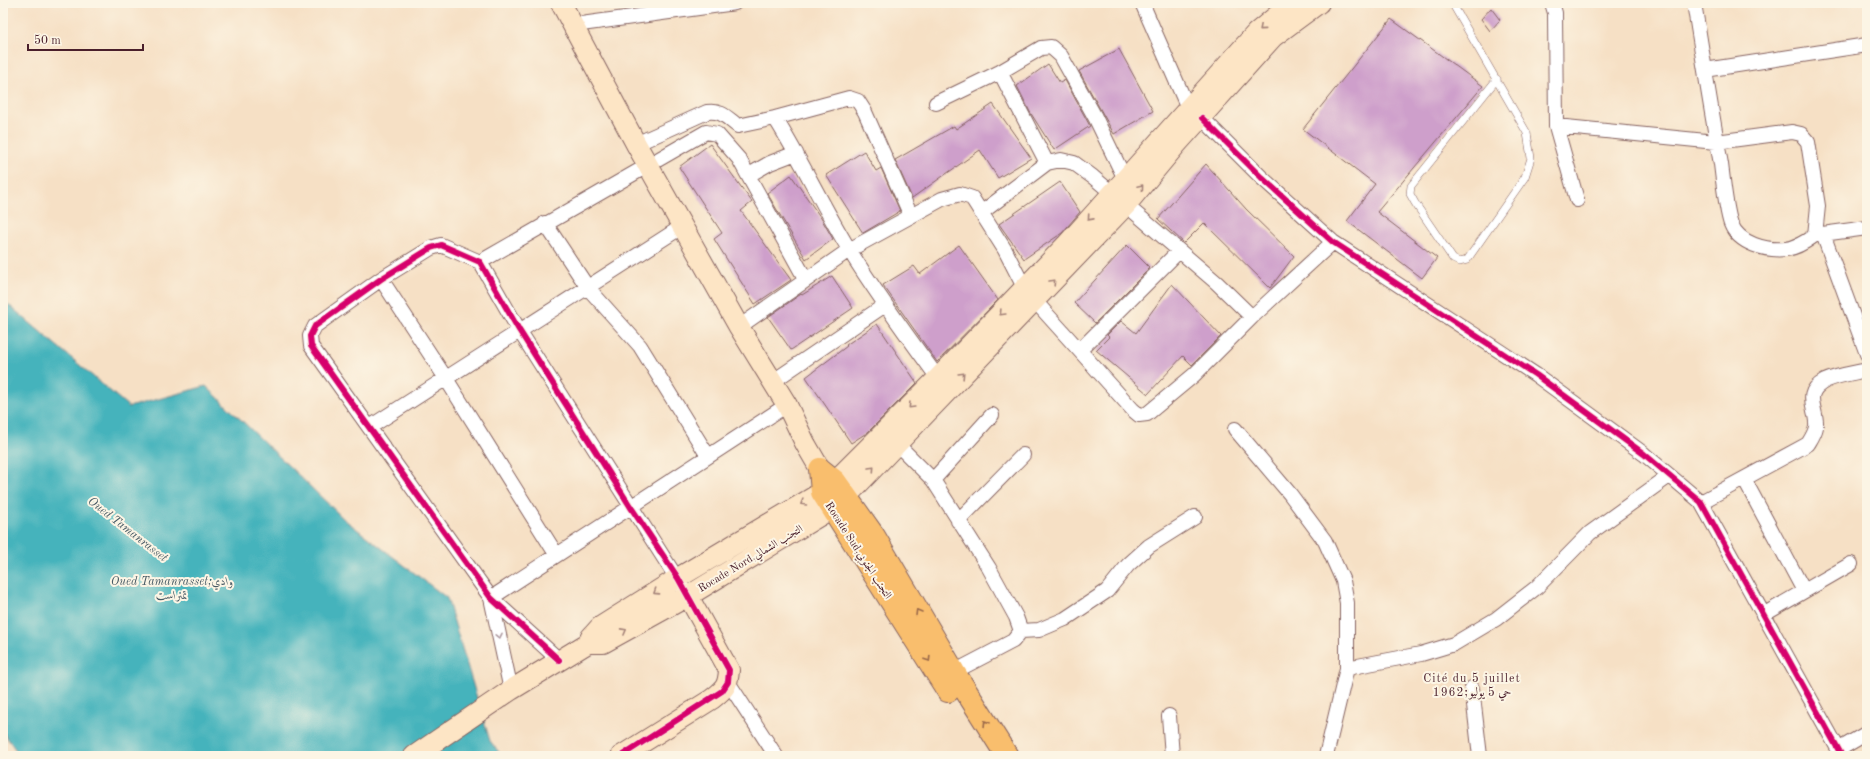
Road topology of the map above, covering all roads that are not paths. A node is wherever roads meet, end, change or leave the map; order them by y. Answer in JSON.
{"nodes":[{"id":1,"x":561,"y":3,"type":"edge"},
{"id":2,"x":735,"y":3,"type":"edge"},
{"id":3,"x":1142,"y":3,"type":"edge"},
{"id":4,"x":1292,"y":3,"type":"edge"},
{"id":5,"x":1319,"y":3,"type":"edge"},
{"id":6,"x":1452,"y":3,"type":"edge"},
{"id":7,"x":1552,"y":3,"type":"edge"},
{"id":8,"x":1694,"y":3,"type":"edge"},
{"id":9,"x":574,"y":25,"type":"junction"},
{"id":10,"x":1867,"y":45,"type":"edge"},
{"id":11,"x":1705,"y":70,"type":"junction"},
{"id":12,"x":1000,"y":72,"type":"junction"},
{"id":13,"x":1497,"y":79,"type":"junction"},
{"id":14,"x":936,"y":103,"type":"dead end"},
{"id":15,"x":1195,"y":113,"type":"junction"},
{"id":16,"x":775,"y":118,"type":"junction"},
{"id":17,"x":1556,"y":126,"type":"junction"},
{"id":18,"x":1716,"y":142,"type":"junction"},
{"id":19,"x":636,"y":144,"type":"junction"},
{"id":20,"x":796,"y":153,"type":"junction"},
{"id":21,"x":1047,"y":163,"type":"junction"},
{"id":22,"x":649,"y":164,"type":"junction"},
{"id":23,"x":750,"y":175,"type":"junction"},
{"id":24,"x":1121,"y":193,"type":"junction"},
{"id":25,"x":1577,"y":200,"type":"dead end"},
{"id":26,"x":981,"y":213,"type":"junction"},
{"id":27,"x":910,"y":216,"type":"junction"},
{"id":28,"x":545,"y":223,"type":"junction"},
{"id":29,"x":684,"y":226,"type":"junction"},
{"id":30,"x":1867,"y":228,"type":"edge"},
{"id":31,"x":1819,"y":234,"type":"junction"},
{"id":32,"x":1333,"y":242,"type":"junction"},
{"id":33,"x":849,"y":250,"type":"junction"},
{"id":34,"x":1178,"y":251,"type":"junction"},
{"id":35,"x":480,"y":262,"type":"junction"},
{"id":36,"x":381,"y":279,"type":"junction"},
{"id":37,"x":806,"y":280,"type":"junction"},
{"id":38,"x":588,"y":288,"type":"junction"},
{"id":39,"x":1030,"y":295,"type":"junction"},
{"id":40,"x":885,"y":305,"type":"junction"},
{"id":41,"x":1252,"y":317,"type":"junction"},
{"id":42,"x":739,"y":326,"type":"junction"},
{"id":43,"x":519,"y":330,"type":"junction"},
{"id":44,"x":1080,"y":350,"type":"junction"},
{"id":45,"x":1867,"y":354,"type":"edge"},
{"id":46,"x":1867,"y":370,"type":"edge"},
{"id":47,"x":445,"y":377,"type":"junction"},
{"id":48,"x":938,"y":378,"type":"junction"},
{"id":49,"x":772,"y":382,"type":"junction"},
{"id":50,"x":787,"y":405,"type":"junction"},
{"id":51,"x":992,"y":416,"type":"dead end"},
{"id":52,"x":370,"y":427,"type":"junction"},
{"id":53,"x":1235,"y":429,"type":"dead end"},
{"id":54,"x":896,"y":443,"type":"junction"},
{"id":55,"x":1023,"y":455,"type":"dead end"},
{"id":56,"x":708,"y":456,"type":"junction"},
{"id":57,"x":1669,"y":476,"type":"junction"},
{"id":58,"x":1744,"y":479,"type":"junction"},
{"id":59,"x":934,"y":480,"type":"junction"},
{"id":60,"x":831,"y":490,"type":"junction"},
{"id":61,"x":1701,"y":502,"type":"junction"},
{"id":62,"x":630,"y":506,"type":"junction"},
{"id":63,"x":1195,"y":517,"type":"dead end"},
{"id":64,"x":958,"y":521,"type":"junction"},
{"id":65,"x":556,"y":554,"type":"junction"},
{"id":66,"x":1850,"y":564,"type":"dead end"},
{"id":67,"x":678,"y":578,"type":"junction"},
{"id":68,"x":1804,"y":591,"type":"junction"},
{"id":69,"x":688,"y":596,"type":"junction"},
{"id":70,"x":491,"y":598,"type":"junction"},
{"id":71,"x":1763,"y":615,"type":"junction"},
{"id":72,"x":1021,"y":631,"type":"junction"},
{"id":73,"x":588,"y":643,"type":"junction"},
{"id":74,"x":559,"y":660,"type":"junction"},
{"id":75,"x":1347,"y":668,"type":"junction"},
{"id":76,"x":947,"y":676,"type":"junction"},
{"id":77,"x":728,"y":682,"type":"junction"},
{"id":78,"x":1472,"y":688,"type":"dead end"},
{"id":79,"x":511,"y":690,"type":"junction"},
{"id":80,"x":1169,"y":716,"type":"dead end"},
{"id":81,"x":1867,"y":733,"type":"edge"},
{"id":82,"x":1840,"y":753,"type":"edge"},
{"id":83,"x":414,"y":756,"type":"edge"},
{"id":84,"x":621,"y":756,"type":"edge"},
{"id":85,"x":776,"y":756,"type":"edge"},
{"id":86,"x":990,"y":756,"type":"edge"},
{"id":87,"x":1007,"y":756,"type":"edge"},
{"id":88,"x":1172,"y":756,"type":"edge"},
{"id":89,"x":1326,"y":756,"type":"edge"},
{"id":90,"x":1480,"y":756,"type":"edge"}],
"edges":[{"from":1,"to":9,"type":"street"},
{"from":2,"to":9,"type":"street"},
{"from":3,"to":15,"type":"street"},
{"from":4,"to":15,"type":"street","one_way":true},
{"from":5,"to":15,"type":"street"},
{"from":6,"to":13,"type":"lane"},
{"from":7,"to":17,"type":"street"},
{"from":8,"to":11,"type":"street"},
{"from":9,"to":19,"type":"street"},
{"from":10,"to":11,"type":"street"},
{"from":11,"to":18,"type":"street"},
{"from":12,"to":14,"type":"street"},
{"from":12,"to":21,"type":"street"},
{"from":12,"to":24,"type":"street"},
{"from":13,"to":13,"type":"lane"},
{"from":15,"to":24,"type":"street"},
{"from":15,"to":32,"type":"street"},
{"from":16,"to":19,"type":"street"},
{"from":16,"to":20,"type":"street"},
{"from":16,"to":27,"type":"street"},
{"from":17,"to":18,"type":"street"},
{"from":17,"to":25,"type":"street"},
{"from":18,"to":31,"type":"street"},
{"from":18,"to":31,"type":"street"},
{"from":19,"to":22,"type":"street"},
{"from":20,"to":23,"type":"street"},
{"from":20,"to":33,"type":"street"},
{"from":21,"to":24,"type":"street"},
{"from":21,"to":26,"type":"street"},
{"from":22,"to":23,"type":"street"},
{"from":22,"to":28,"type":"street"},
{"from":22,"to":29,"type":"street"},
{"from":23,"to":37,"type":"street"},
{"from":24,"to":34,"type":"street"},
{"from":24,"to":39,"type":"street"},
{"from":26,"to":27,"type":"street"},
{"from":26,"to":39,"type":"street"},
{"from":27,"to":33,"type":"street"},
{"from":28,"to":35,"type":"street"},
{"from":28,"to":38,"type":"street"},
{"from":29,"to":38,"type":"street"},
{"from":29,"to":42,"type":"street"},
{"from":30,"to":31,"type":"street"},
{"from":31,"to":45,"type":"street"},
{"from":32,"to":41,"type":"street"},
{"from":32,"to":57,"type":"street"},
{"from":33,"to":37,"type":"street"},
{"from":33,"to":40,"type":"street"},
{"from":34,"to":41,"type":"street"},
{"from":34,"to":44,"type":"street"},
{"from":35,"to":36,"type":"street"},
{"from":35,"to":43,"type":"street"},
{"from":36,"to":47,"type":"street"},
{"from":36,"to":52,"type":"street"},
{"from":37,"to":42,"type":"street"},
{"from":38,"to":43,"type":"street"},
{"from":38,"to":56,"type":"street"},
{"from":39,"to":44,"type":"street"},
{"from":39,"to":48,"type":"street","one_way":true},
{"from":54,"to":39,"type":"street","one_way":true},
{"from":40,"to":48,"type":"street"},
{"from":40,"to":49,"type":"street"},
{"from":41,"to":44,"type":"street"},
{"from":42,"to":49,"type":"street"},
{"from":43,"to":47,"type":"street"},
{"from":43,"to":62,"type":"street"},
{"from":46,"to":58,"type":"street"},
{"from":47,"to":52,"type":"street"},
{"from":47,"to":65,"type":"street"},
{"from":48,"to":60,"type":"street","one_way":true},
{"from":49,"to":50,"type":"street"},
{"from":50,"to":56,"type":"street"},
{"from":50,"to":60,"type":"street"},
{"from":51,"to":59,"type":"street"},
{"from":52,"to":70,"type":"street"},
{"from":53,"to":75,"type":"street"},
{"from":54,"to":59,"type":"street"},
{"from":60,"to":54,"type":"street","one_way":true},
{"from":55,"to":64,"type":"street"},
{"from":56,"to":62,"type":"street"},
{"from":57,"to":61,"type":"street"},
{"from":57,"to":75,"type":"street"},
{"from":58,"to":61,"type":"street"},
{"from":58,"to":68,"type":"street"},
{"from":59,"to":64,"type":"street"},
{"from":60,"to":67,"type":"street","name":"Rocade Nord,التجنب الشمالي","one_way":true},
{"from":60,"to":69,"type":"street","name":"Rocade Nord,التجنب الشمالي"},
{"from":60,"to":76,"type":"main road","name":"Rocade Sud,التجنب الجنوبي"},
{"from":61,"to":71,"type":"street"},
{"from":62,"to":65,"type":"street"},
{"from":62,"to":67,"type":"street"},
{"from":63,"to":72,"type":"street"},
{"from":64,"to":72,"type":"street"},
{"from":65,"to":70,"type":"street"},
{"from":66,"to":68,"type":"street"},
{"from":67,"to":69,"type":"street"},
{"from":67,"to":73,"type":"street","name":"Rocade Nord,التجنب الشمالي","one_way":true},
{"from":68,"to":71,"type":"street"},
{"from":73,"to":69,"type":"street","name":"Rocade Nord,التجنب الشمالي","one_way":true},
{"from":69,"to":77,"type":"street"},
{"from":70,"to":74,"type":"street"},
{"from":70,"to":79,"type":"street","one_way":true},
{"from":71,"to":82,"type":"street"},
{"from":72,"to":76,"type":"street"},
{"from":73,"to":74,"type":"street","name":"Rocade Nord,التجنب الشمالي"},
{"from":74,"to":79,"type":"street","name":"Rocade Nord,التجنب الشمالي"},
{"from":75,"to":89,"type":"street"},
{"from":76,"to":86,"type":"main road","name":"Rocade Sud,التجنب الجنوبي"},
{"from":87,"to":76,"type":"main road","name":"Rocade Sud,التجنب الجنوبي","one_way":true},
{"from":77,"to":84,"type":"street"},
{"from":77,"to":85,"type":"street"},
{"from":78,"to":90,"type":"street"},
{"from":79,"to":83,"type":"street","name":"Rocade Nord,التجنب الشمالي"},
{"from":80,"to":88,"type":"street"},
{"from":81,"to":82,"type":"street"}]}
